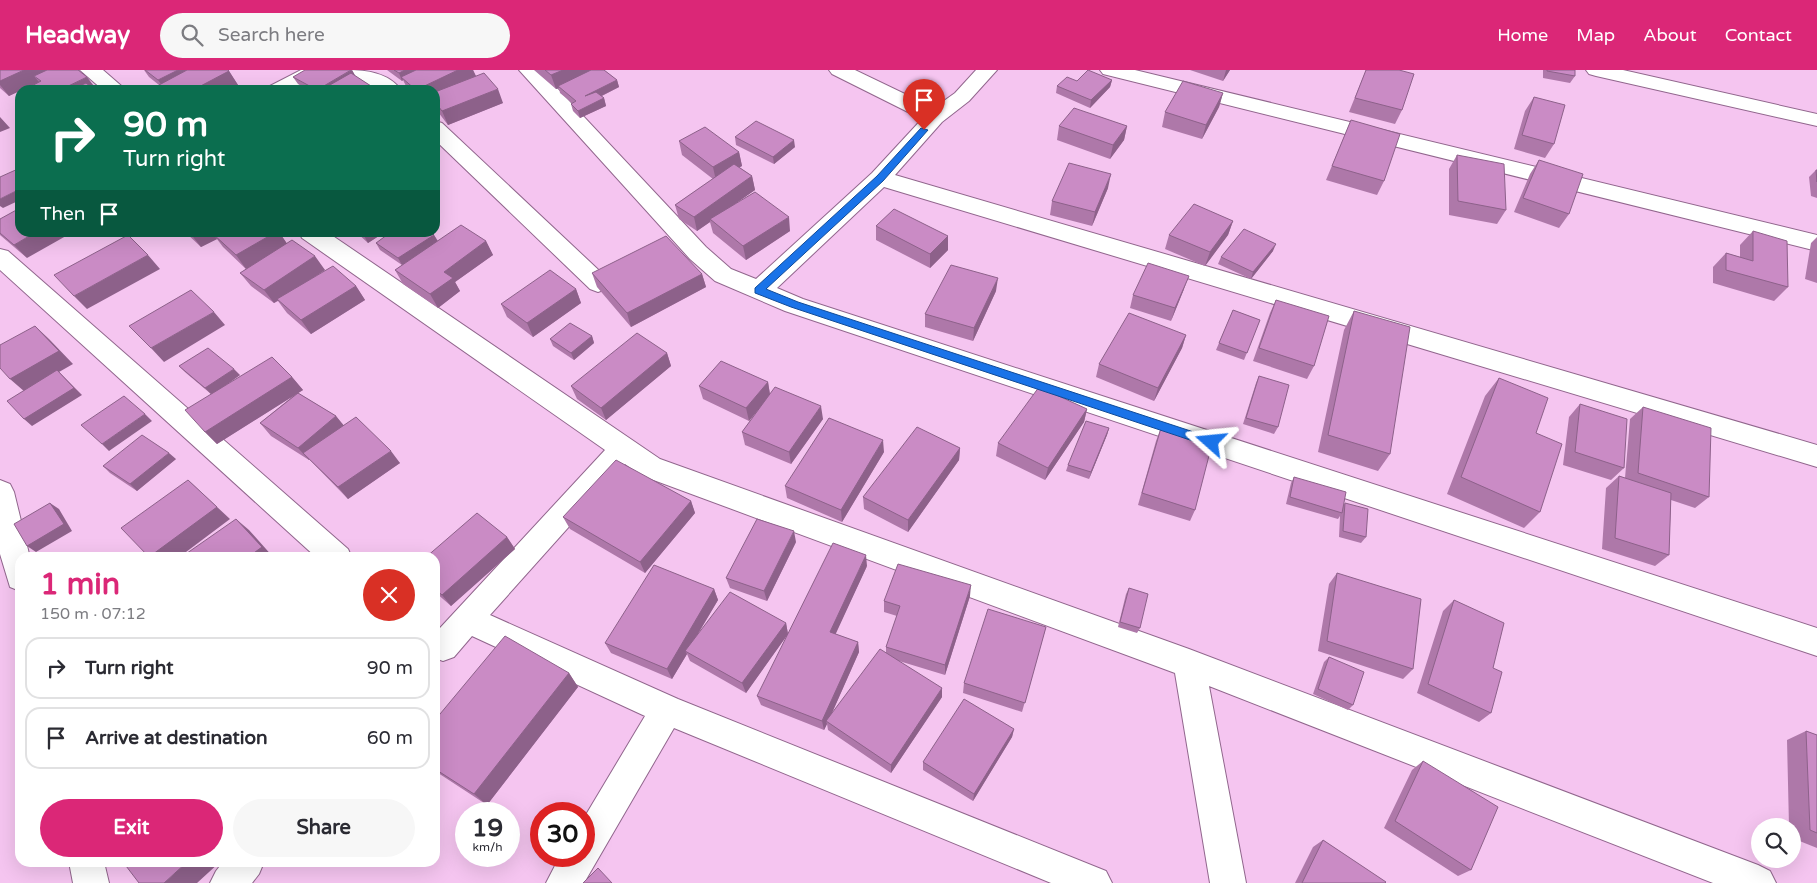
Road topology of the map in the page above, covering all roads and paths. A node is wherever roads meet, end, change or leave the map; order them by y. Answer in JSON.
{"nodes":[{"id":1,"x":90,"y":70,"type":"edge"},
{"id":2,"x":316,"y":70,"type":"edge"},
{"id":3,"x":358,"y":70,"type":"edge"},
{"id":4,"x":529,"y":70,"type":"edge"},
{"id":5,"x":840,"y":70,"type":"edge"},
{"id":6,"x":987,"y":70,"type":"edge"},
{"id":7,"x":1110,"y":70,"type":"edge"},
{"id":8,"x":1596,"y":70,"type":"edge"},
{"id":9,"x":110,"y":85,"type":"edge"},
{"id":10,"x":288,"y":85,"type":"edge"},
{"id":11,"x":383,"y":85,"type":"edge"},
{"id":12,"x":935,"y":117,"type":"junction"},
{"id":13,"x":1817,"y":120,"type":"edge"},
{"id":14,"x":440,"y":133,"type":"edge"},
{"id":15,"x":880,"y":178,"type":"junction"},
{"id":16,"x":317,"y":237,"type":"edge"},
{"id":17,"x":1817,"y":242,"type":"edge"},
{"id":18,"x":0,"y":257,"type":"edge"},
{"id":19,"x":598,"y":283,"type":"edge"},
{"id":20,"x":759,"y":290,"type":"junction"},
{"id":21,"x":623,"y":448,"type":"junction"},
{"id":22,"x":1817,"y":456,"type":"edge"},
{"id":23,"x":0,"y":492,"type":"edge"},
{"id":24,"x":331,"y":552,"type":"edge"},
{"id":25,"x":15,"y":556,"type":"edge"},
{"id":26,"x":467,"y":619,"type":"junction"},
{"id":27,"x":1817,"y":642,"type":"edge"},
{"id":28,"x":440,"y":646,"type":"edge"},
{"id":29,"x":1189,"y":664,"type":"junction"},
{"id":30,"x":667,"y":710,"type":"junction"},
{"id":31,"x":595,"y":831,"type":"edge"},
{"id":32,"x":87,"y":867,"type":"edge"},
{"id":33,"x":242,"y":867,"type":"edge"},
{"id":34,"x":573,"y":867,"type":"edge"},
{"id":35,"x":91,"y":883,"type":"edge"},
{"id":36,"x":228,"y":883,"type":"edge"},
{"id":37,"x":564,"y":883,"type":"edge"},
{"id":38,"x":1094,"y":883,"type":"edge"},
{"id":39,"x":1228,"y":883,"type":"edge"},
{"id":40,"x":1758,"y":883,"type":"edge"}],
"edges":[{"from":1,"to":9,"type":"street"},
{"from":2,"to":10,"type":"street"},
{"from":3,"to":11,"type":"street"},
{"from":4,"to":20,"type":"street"},
{"from":5,"to":12,"type":"street"},
{"from":6,"to":12,"type":"street"},
{"from":7,"to":17,"type":"street"},
{"from":8,"to":13,"type":"street"},
{"from":12,"to":15,"type":"street"},
{"from":14,"to":19,"type":"street"},
{"from":15,"to":20,"type":"street"},
{"from":15,"to":22,"type":"street"},
{"from":16,"to":21,"type":"street"},
{"from":18,"to":24,"type":"street"},
{"from":20,"to":27,"type":"street"},
{"from":21,"to":26,"type":"street"},
{"from":21,"to":29,"type":"street"},
{"from":23,"to":25,"type":"street"},
{"from":26,"to":28,"type":"street"},
{"from":26,"to":30,"type":"street"},
{"from":29,"to":39,"type":"street"},
{"from":29,"to":40,"type":"street"},
{"from":30,"to":31,"type":"street"},
{"from":30,"to":38,"type":"street"},
{"from":32,"to":35,"type":"street"},
{"from":33,"to":36,"type":"street"},
{"from":34,"to":37,"type":"street"}]}
